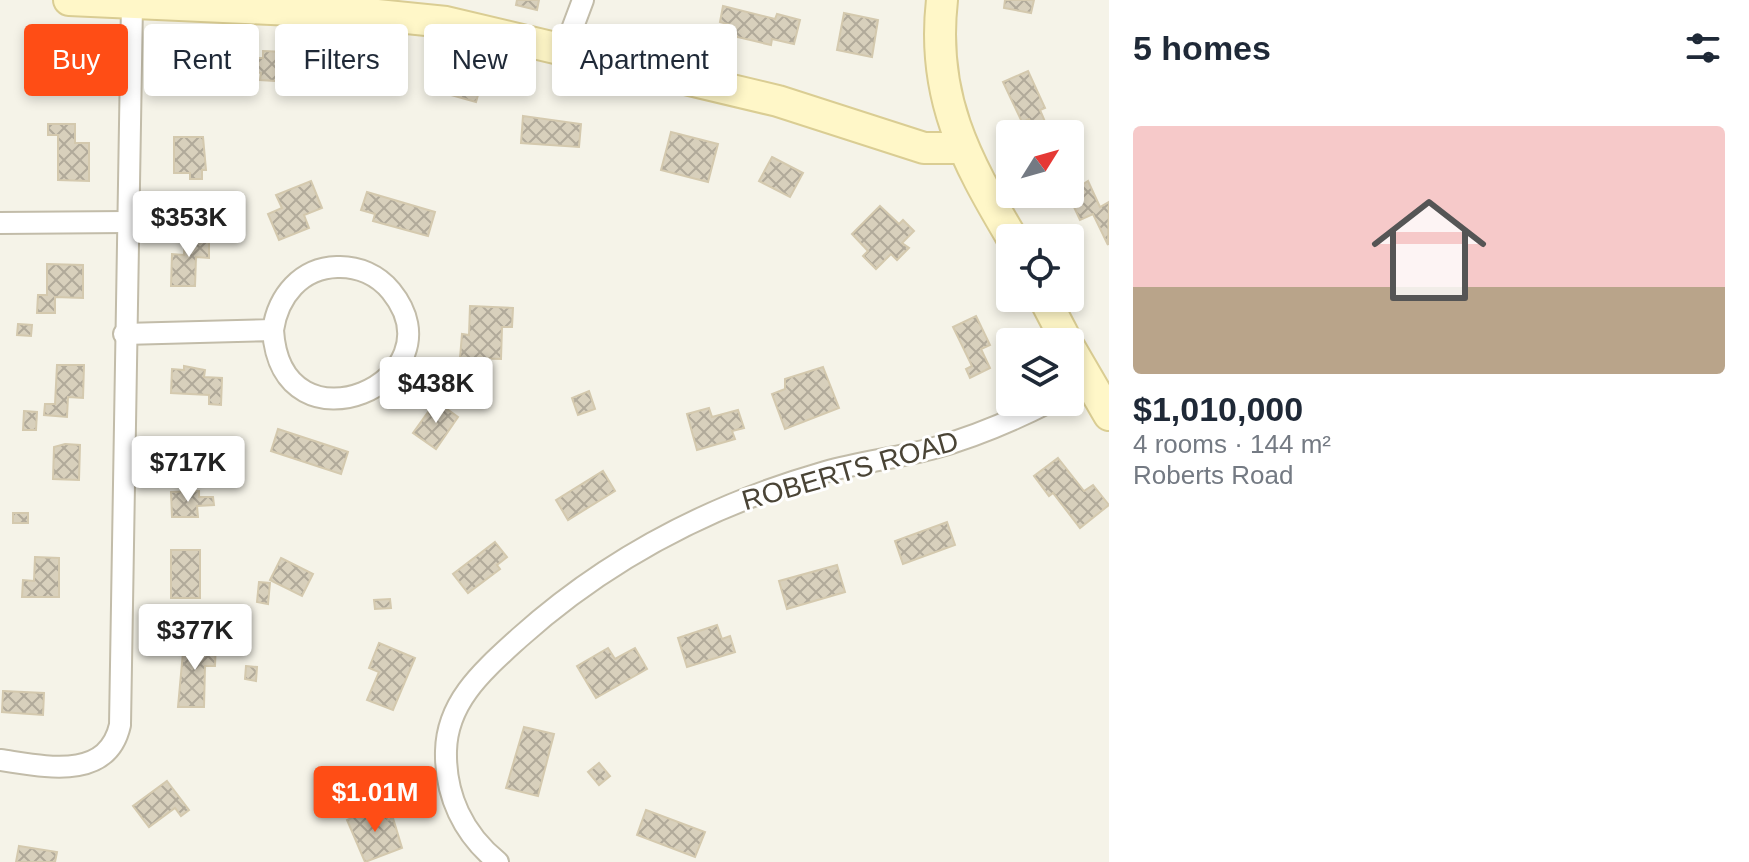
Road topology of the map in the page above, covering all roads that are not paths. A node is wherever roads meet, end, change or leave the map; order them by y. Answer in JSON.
{"nodes":[{"id":1,"x":69,"y":0,"type":"edge"},
{"id":2,"x":583,"y":0,"type":"edge"},
{"id":3,"x":942,"y":0,"type":"edge"},
{"id":4,"x":132,"y":4,"type":"junction"},
{"id":5,"x":360,"y":6,"type":"edge"},
{"id":6,"x":574,"y":24,"type":"edge"},
{"id":7,"x":552,"y":45,"type":"edge"},
{"id":8,"x":737,"y":91,"type":"edge"},
{"id":9,"x":962,"y":148,"type":"junction"},
{"id":10,"x":127,"y":222,"type":"junction"},
{"id":11,"x":0,"y":223,"type":"edge"},
{"id":12,"x":1004,"y":224,"type":"edge"},
{"id":13,"x":273,"y":330,"type":"junction"},
{"id":14,"x":124,"y":334,"type":"junction"},
{"id":15,"x":1084,"y":391,"type":"edge"},
{"id":16,"x":1109,"y":415,"type":"edge"},
{"id":17,"x":1015,"y":416,"type":"edge"},
{"id":18,"x":0,"y":760,"type":"edge"},
{"id":19,"x":498,"y":862,"type":"edge"}],
"edges":[{"from":1,"to":4,"type":"main road"},
{"from":2,"to":6,"type":"street"},
{"from":3,"to":9,"type":"main road"},
{"from":4,"to":5,"type":"main road"},
{"from":4,"to":10,"type":"street"},
{"from":5,"to":7,"type":"main road"},
{"from":8,"to":9,"type":"main road"},
{"from":9,"to":12,"type":"main road"},
{"from":10,"to":11,"type":"street"},
{"from":10,"to":14,"type":"street"},
{"from":13,"to":13,"type":"street"},
{"from":13,"to":14,"type":"street"},
{"from":14,"to":18,"type":"street"},
{"from":15,"to":16,"type":"main road"},
{"from":17,"to":19,"type":"street","name":"ROBERTS ROAD"}]}
